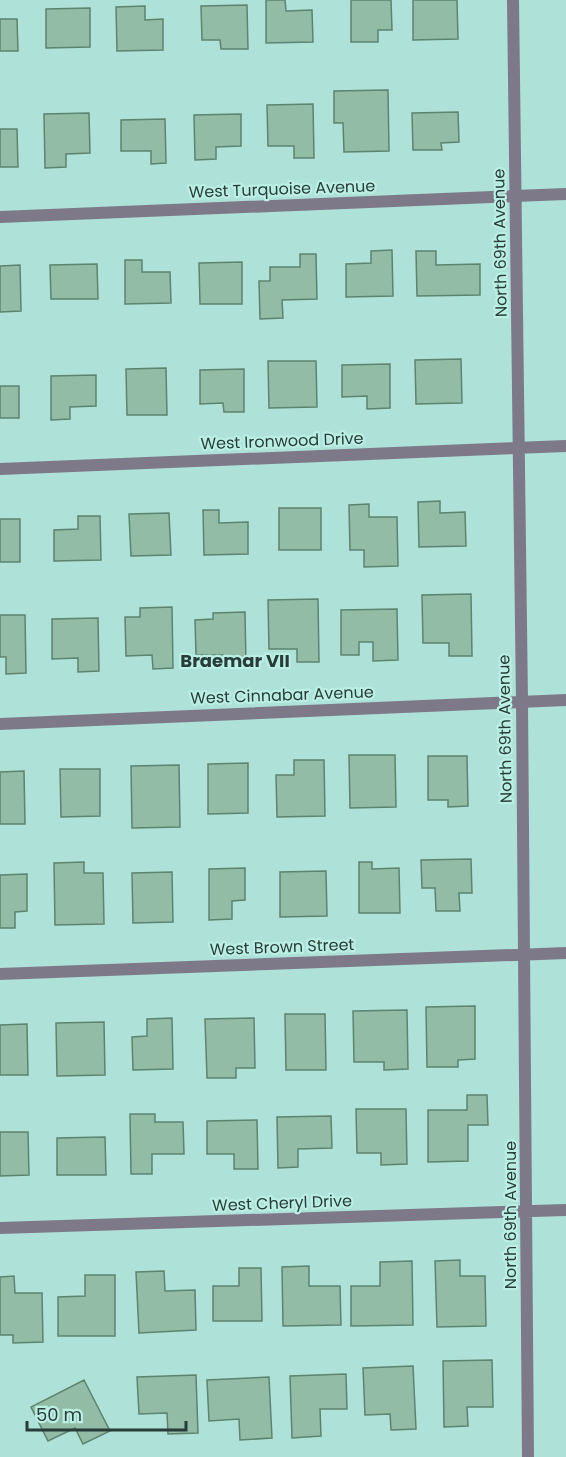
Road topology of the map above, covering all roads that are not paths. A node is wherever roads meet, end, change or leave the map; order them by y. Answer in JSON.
{"nodes":[{"id":1,"x":513,"y":0,"type":"edge"},
{"id":2,"x":566,"y":194,"type":"edge"},
{"id":3,"x":516,"y":196,"type":"junction"},
{"id":4,"x":0,"y":216,"type":"edge"},
{"id":5,"x":566,"y":447,"type":"edge"},
{"id":6,"x":518,"y":448,"type":"junction"},
{"id":7,"x":0,"y":469,"type":"edge"},
{"id":8,"x":566,"y":700,"type":"edge"},
{"id":9,"x":522,"y":702,"type":"junction"},
{"id":10,"x":0,"y":724,"type":"edge"},
{"id":11,"x":566,"y":953,"type":"edge"},
{"id":12,"x":524,"y":955,"type":"junction"},
{"id":13,"x":0,"y":974,"type":"edge"},
{"id":14,"x":566,"y":1210,"type":"edge"},
{"id":15,"x":527,"y":1211,"type":"junction"},
{"id":16,"x":0,"y":1228,"type":"edge"},
{"id":17,"x":528,"y":1457,"type":"edge"}],
"edges":[{"from":1,"to":3,"type":"street","name":"North 69th Avenue"},
{"from":2,"to":3,"type":"street","name":"West Turquoise Avenue"},
{"from":3,"to":4,"type":"street","name":"West Turquoise Avenue"},
{"from":3,"to":6,"type":"street","name":"North 69th Avenue"},
{"from":5,"to":6,"type":"street","name":"West Ironwood Drive"},
{"from":6,"to":7,"type":"street","name":"West Ironwood Drive"},
{"from":6,"to":9,"type":"street","name":"North 69th Avenue"},
{"from":8,"to":9,"type":"street","name":"West Cinnabar Avenue"},
{"from":9,"to":10,"type":"street","name":"West Cinnabar Avenue"},
{"from":9,"to":12,"type":"street","name":"North 69th Avenue"},
{"from":11,"to":12,"type":"street","name":"West Brown Street"},
{"from":12,"to":13,"type":"street","name":"West Brown Street"},
{"from":12,"to":15,"type":"street","name":"North 69th Avenue"},
{"from":14,"to":15,"type":"street","name":"West Cheryl Drive"},
{"from":15,"to":16,"type":"street","name":"West Cheryl Drive"},
{"from":15,"to":17,"type":"street","name":"North 69th Avenue"}]}
